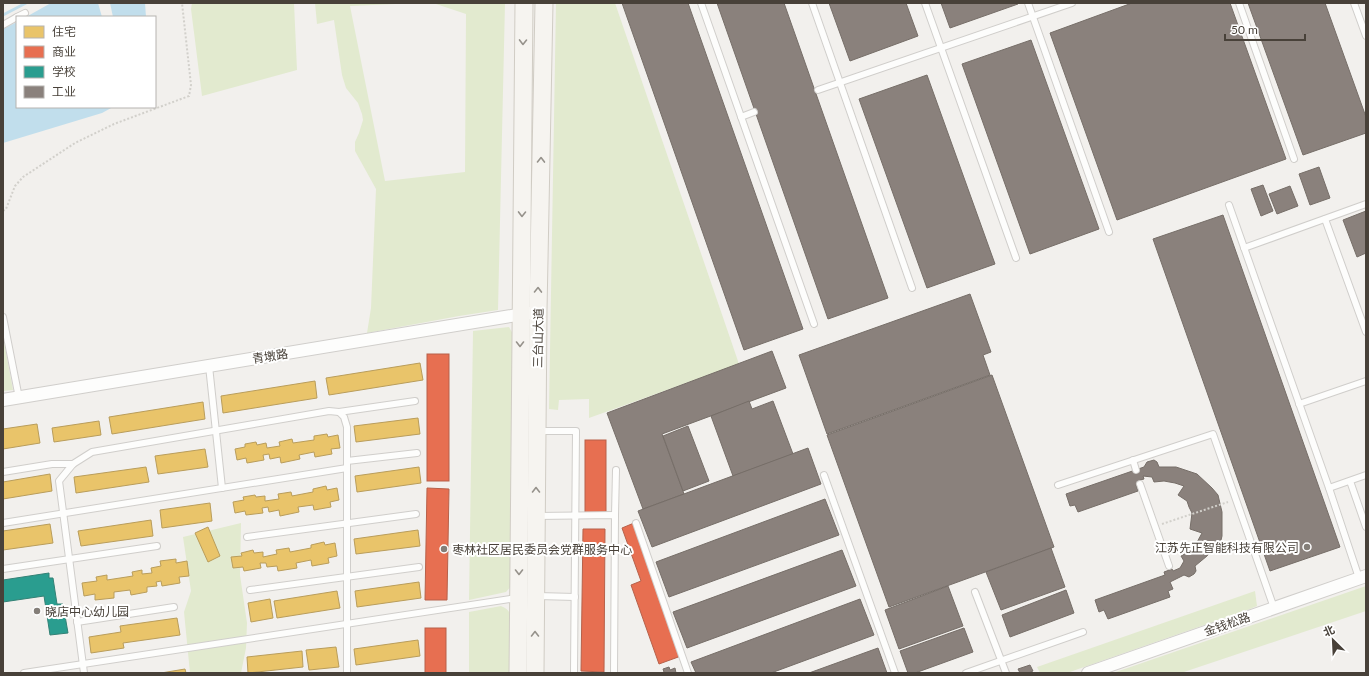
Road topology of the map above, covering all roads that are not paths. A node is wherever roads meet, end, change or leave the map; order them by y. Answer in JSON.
{"nodes":[{"id":1,"x":524,"y":3,"type":"edge"},
{"id":2,"x":544,"y":3,"type":"edge"},
{"id":3,"x":701,"y":3,"type":"edge"},
{"id":4,"x":812,"y":3,"type":"edge"},
{"id":5,"x":925,"y":3,"type":"edge"},
{"id":6,"x":1028,"y":3,"type":"edge"},
{"id":7,"x":1072,"y":3,"type":"edge"},
{"id":8,"x":1239,"y":3,"type":"edge"},
{"id":9,"x":1354,"y":3,"type":"edge"},
{"id":10,"x":25,"y":13,"type":"dead end"},
{"id":11,"x":19,"y":16,"type":"edge"},
{"id":12,"x":1033,"y":16,"type":"junction"},
{"id":13,"x":16,"y":18,"type":"edge"},
{"id":14,"x":3,"y":25,"type":"edge"},
{"id":15,"x":1366,"y":36,"type":"edge"},
{"id":16,"x":941,"y":48,"type":"junction"},
{"id":17,"x":840,"y":82,"type":"junction"},
{"id":18,"x":818,"y":90,"type":"dead end"},
{"id":19,"x":754,"y":112,"type":"dead end"},
{"id":20,"x":741,"y":117,"type":"junction"},
{"id":21,"x":1294,"y":160,"type":"dead end"},
{"id":22,"x":1366,"y":204,"type":"edge"},
{"id":23,"x":1229,"y":205,"type":"dead end"},
{"id":24,"x":1325,"y":219,"type":"junction"},
{"id":25,"x":1109,"y":232,"type":"dead end"},
{"id":26,"x":1244,"y":248,"type":"junction"},
{"id":27,"x":1016,"y":258,"type":"dead end"},
{"id":28,"x":912,"y":288,"type":"dead end"},
{"id":29,"x":538,"y":311,"type":"junction"},
{"id":30,"x":521,"y":314,"type":"junction"},
{"id":31,"x":3,"y":317,"type":"edge"},
{"id":32,"x":814,"y":324,"type":"dead end"},
{"id":33,"x":1366,"y":332,"type":"edge"},
{"id":34,"x":209,"y":366,"type":"junction"},
{"id":35,"x":1366,"y":381,"type":"edge"},
{"id":36,"x":19,"y":398,"type":"junction"},
{"id":37,"x":3,"y":400,"type":"edge"},
{"id":38,"x":415,"y":401,"type":"dead end"},
{"id":39,"x":1299,"y":404,"type":"junction"},
{"id":40,"x":339,"y":412,"type":"junction"},
{"id":41,"x":528,"y":430,"type":"junction"},
{"id":42,"x":216,"y":431,"type":"junction"},
{"id":43,"x":417,"y":453,"type":"dead end"},
{"id":44,"x":1132,"y":460,"type":"junction"},
{"id":45,"x":73,"y":464,"type":"junction"},
{"id":46,"x":347,"y":465,"type":"junction"},
{"id":47,"x":616,"y":470,"type":"dead end"},
{"id":48,"x":1136,"y":470,"type":"dead end"},
{"id":49,"x":3,"y":472,"type":"edge"},
{"id":50,"x":824,"y":475,"type":"dead end"},
{"id":51,"x":1366,"y":476,"type":"edge"},
{"id":52,"x":1350,"y":481,"type":"junction"},
{"id":53,"x":1140,"y":484,"type":"dead end"},
{"id":54,"x":1058,"y":485,"type":"dead end"},
{"id":55,"x":222,"y":488,"type":"junction"},
{"id":56,"x":1329,"y":488,"type":"junction"},
{"id":57,"x":63,"y":513,"type":"junction"},
{"id":58,"x":416,"y":514,"type":"dead end"},
{"id":59,"x":575,"y":515,"type":"junction"},
{"id":60,"x":615,"y":515,"type":"junction"},
{"id":61,"x":528,"y":516,"type":"junction"},
{"id":62,"x":3,"y":523,"type":"edge"},
{"id":63,"x":348,"y":523,"type":"junction"},
{"id":64,"x":636,"y":523,"type":"dead end"},
{"id":65,"x":1366,"y":527,"type":"edge"},
{"id":66,"x":247,"y":537,"type":"dead end"},
{"id":67,"x":157,"y":546,"type":"dead end"},
{"id":68,"x":69,"y":559,"type":"junction"},
{"id":69,"x":1169,"y":566,"type":"dead end"},
{"id":70,"x":419,"y":567,"type":"dead end"},
{"id":71,"x":3,"y":569,"type":"edge"},
{"id":72,"x":348,"y":577,"type":"junction"},
{"id":73,"x":1362,"y":577,"type":"edge"},
{"id":74,"x":250,"y":590,"type":"dead end"},
{"id":75,"x":975,"y":592,"type":"dead end"},
{"id":76,"x":527,"y":597,"type":"junction"},
{"id":77,"x":575,"y":597,"type":"junction"},
{"id":78,"x":174,"y":607,"type":"dead end"},
{"id":79,"x":1274,"y":608,"type":"junction"},
{"id":80,"x":77,"y":622,"type":"junction"},
{"id":81,"x":348,"y":624,"type":"junction"},
{"id":82,"x":1083,"y":632,"type":"dead end"},
{"id":83,"x":1001,"y":661,"type":"junction"},
{"id":84,"x":83,"y":664,"type":"junction"},
{"id":85,"x":24,"y":673,"type":"edge"},
{"id":86,"x":84,"y":673,"type":"edge"},
{"id":87,"x":347,"y":673,"type":"edge"},
{"id":88,"x":518,"y":673,"type":"edge"},
{"id":89,"x":535,"y":673,"type":"edge"},
{"id":90,"x":574,"y":673,"type":"edge"},
{"id":91,"x":614,"y":673,"type":"edge"},
{"id":92,"x":688,"y":673,"type":"edge"},
{"id":93,"x":895,"y":673,"type":"edge"},
{"id":94,"x":966,"y":673,"type":"edge"},
{"id":95,"x":1006,"y":673,"type":"edge"},
{"id":96,"x":1088,"y":673,"type":"edge"}],
"edges":[{"from":1,"to":30,"type":"main road","name":"三台山大道","one_way":true},
{"from":29,"to":2,"type":"main road","name":"三台山大道","one_way":true},
{"from":3,"to":20,"type":"lane"},
{"from":4,"to":17,"type":"lane"},
{"from":5,"to":16,"type":"lane"},
{"from":6,"to":12,"type":"lane"},
{"from":7,"to":12,"type":"lane"},
{"from":8,"to":21,"type":"lane"},
{"from":9,"to":15,"type":"lane"},
{"from":10,"to":11,"type":"lane"},
{"from":12,"to":16,"type":"lane"},
{"from":12,"to":25,"type":"lane"},
{"from":13,"to":14,"type":"lane"},
{"from":16,"to":17,"type":"lane"},
{"from":16,"to":27,"type":"lane"},
{"from":17,"to":18,"type":"lane"},
{"from":17,"to":28,"type":"lane"},
{"from":19,"to":20,"type":"lane"},
{"from":20,"to":32,"type":"lane"},
{"from":22,"to":24,"type":"lane"},
{"from":23,"to":26,"type":"lane"},
{"from":24,"to":26,"type":"lane"},
{"from":24,"to":33,"type":"lane"},
{"from":26,"to":39,"type":"lane"},
{"from":29,"to":30,"type":"street","name":"青墩路"},
{"from":29,"to":41,"type":"main road","name":"三台山大道"},
{"from":30,"to":34,"type":"street","name":"青墩路"},
{"from":30,"to":41,"type":"main road","name":"三台山大道","one_way":true},
{"from":31,"to":36,"type":"lane"},
{"from":34,"to":36,"type":"street","name":"青墩路"},
{"from":34,"to":42,"type":"lane"},
{"from":35,"to":39,"type":"lane"},
{"from":36,"to":37,"type":"street","name":"青墩路"},
{"from":38,"to":40,"type":"lane"},
{"from":39,"to":56,"type":"lane"},
{"from":40,"to":42,"type":"lane"},
{"from":40,"to":46,"type":"lane"},
{"from":41,"to":59,"type":"lane"},
{"from":41,"to":61,"type":"main road","name":"三台山大道"},
{"from":42,"to":45,"type":"lane"},
{"from":42,"to":55,"type":"lane"},
{"from":43,"to":46,"type":"lane"},
{"from":44,"to":48,"type":"lane"},
{"from":44,"to":54,"type":"lane"},
{"from":44,"to":79,"type":"lane"},
{"from":45,"to":49,"type":"lane"},
{"from":45,"to":57,"type":"lane"},
{"from":46,"to":55,"type":"lane"},
{"from":46,"to":63,"type":"lane"},
{"from":47,"to":60,"type":"lane"},
{"from":50,"to":93,"type":"lane"},
{"from":51,"to":52,"type":"lane"},
{"from":52,"to":56,"type":"lane"},
{"from":52,"to":65,"type":"lane"},
{"from":53,"to":69,"type":"lane"},
{"from":55,"to":57,"type":"lane"},
{"from":56,"to":73,"type":"lane"},
{"from":57,"to":62,"type":"lane"},
{"from":57,"to":68,"type":"lane"},
{"from":58,"to":63,"type":"lane"},
{"from":59,"to":60,"type":"lane"},
{"from":59,"to":61,"type":"lane"},
{"from":59,"to":77,"type":"lane"},
{"from":60,"to":91,"type":"lane"},
{"from":61,"to":76,"type":"main road","name":"三台山大道"},
{"from":63,"to":66,"type":"lane"},
{"from":63,"to":72,"type":"lane"},
{"from":64,"to":92,"type":"lane"},
{"from":67,"to":68,"type":"lane"},
{"from":68,"to":71,"type":"lane"},
{"from":68,"to":80,"type":"lane"},
{"from":70,"to":72,"type":"lane"},
{"from":72,"to":74,"type":"lane"},
{"from":72,"to":81,"type":"lane"},
{"from":73,"to":79,"type":"street","name":"金钱松路"},
{"from":75,"to":83,"type":"lane"},
{"from":76,"to":77,"type":"lane"},
{"from":76,"to":81,"type":"lane"},
{"from":76,"to":88,"type":"main road","name":"三台山大道"},
{"from":89,"to":76,"type":"main road","name":"三台山大道","one_way":true},
{"from":77,"to":90,"type":"lane"},
{"from":78,"to":80,"type":"lane"},
{"from":79,"to":96,"type":"street","name":"金钱松路"},
{"from":80,"to":84,"type":"lane"},
{"from":81,"to":84,"type":"lane"},
{"from":81,"to":87,"type":"lane"},
{"from":82,"to":83,"type":"lane"},
{"from":83,"to":94,"type":"lane"},
{"from":83,"to":95,"type":"lane"},
{"from":84,"to":85,"type":"lane"},
{"from":84,"to":86,"type":"lane"}]}
